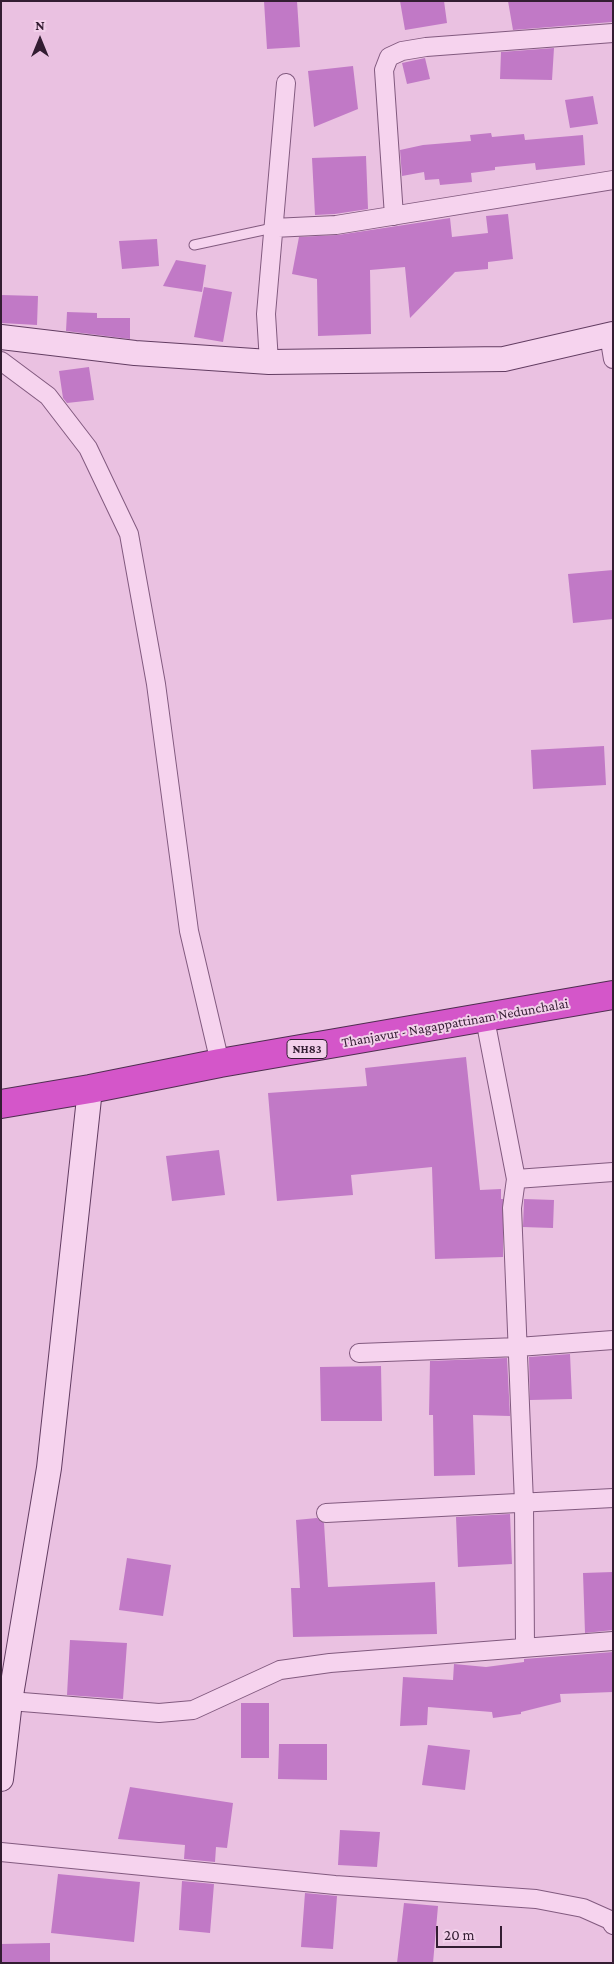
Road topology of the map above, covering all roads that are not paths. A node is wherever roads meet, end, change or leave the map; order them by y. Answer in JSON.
{"nodes":[{"id":1,"x":613,"y":33,"type":"edge"},
{"id":2,"x":286,"y":83,"type":"dead end"},
{"id":3,"x":613,"y":180,"type":"edge"},
{"id":4,"x":394,"y":216,"type":"junction"},
{"id":5,"x":272,"y":228,"type":"junction"},
{"id":6,"x":194,"y":245,"type":"dead end"},
{"id":7,"x":611,"y":335,"type":"edge"},
{"id":8,"x":1,"y":337,"type":"edge"},
{"id":9,"x":613,"y":359,"type":"edge"},
{"id":10,"x":1,"y":361,"type":"edge"},
{"id":11,"x":269,"y":362,"type":"junction"},
{"id":12,"x":613,"y":995,"type":"edge"},
{"id":13,"x":485,"y":1018,"type":"junction"},
{"id":14,"x":220,"y":1064,"type":"junction"},
{"id":15,"x":90,"y":1090,"type":"junction"},
{"id":16,"x":1,"y":1104,"type":"edge"},
{"id":17,"x":613,"y":1172,"type":"edge"},
{"id":18,"x":516,"y":1179,"type":"junction"},
{"id":19,"x":613,"y":1340,"type":"edge"},
{"id":20,"x":518,"y":1347,"type":"junction"},
{"id":21,"x":359,"y":1352,"type":"dead end"},
{"id":22,"x":613,"y":1498,"type":"edge"},
{"id":23,"x":524,"y":1503,"type":"junction"},
{"id":24,"x":326,"y":1513,"type":"dead end"},
{"id":25,"x":613,"y":1641,"type":"edge"},
{"id":26,"x":526,"y":1648,"type":"junction"},
{"id":27,"x":10,"y":1701,"type":"junction"},
{"id":28,"x":1,"y":1779,"type":"edge"},
{"id":29,"x":1,"y":1852,"type":"edge"},
{"id":30,"x":612,"y":1922,"type":"edge"}],
"edges":[{"from":1,"to":4,"type":"street"},
{"from":2,"to":5,"type":"street"},
{"from":3,"to":4,"type":"street"},
{"from":4,"to":5,"type":"street"},
{"from":5,"to":6,"type":"lane"},
{"from":5,"to":11,"type":"street"},
{"from":7,"to":9,"type":"street"},
{"from":7,"to":11,"type":"street"},
{"from":8,"to":11,"type":"street"},
{"from":10,"to":14,"type":"street"},
{"from":12,"to":13,"type":"highway","name":"Thanjavur - Nagappattinam Nedunchalai","number":"NH83"},
{"from":13,"to":14,"type":"highway","name":"Thanjavur - Nagappattinam Nedunchalai","number":"NH83"},
{"from":13,"to":18,"type":"street"},
{"from":14,"to":15,"type":"highway","name":"Thanjavur - Nagappattinam Nedunchalai","number":"NH83"},
{"from":15,"to":16,"type":"highway","name":"Thanjavur - Nagappattinam Nedunchalai","number":"NH83"},
{"from":15,"to":27,"type":"street"},
{"from":17,"to":18,"type":"street"},
{"from":18,"to":20,"type":"street"},
{"from":19,"to":20,"type":"street"},
{"from":20,"to":21,"type":"street"},
{"from":20,"to":23,"type":"street"},
{"from":22,"to":23,"type":"street"},
{"from":23,"to":24,"type":"street"},
{"from":23,"to":26,"type":"street"},
{"from":25,"to":26,"type":"street"},
{"from":26,"to":27,"type":"street"},
{"from":27,"to":28,"type":"street"},
{"from":29,"to":30,"type":"street"}]}
